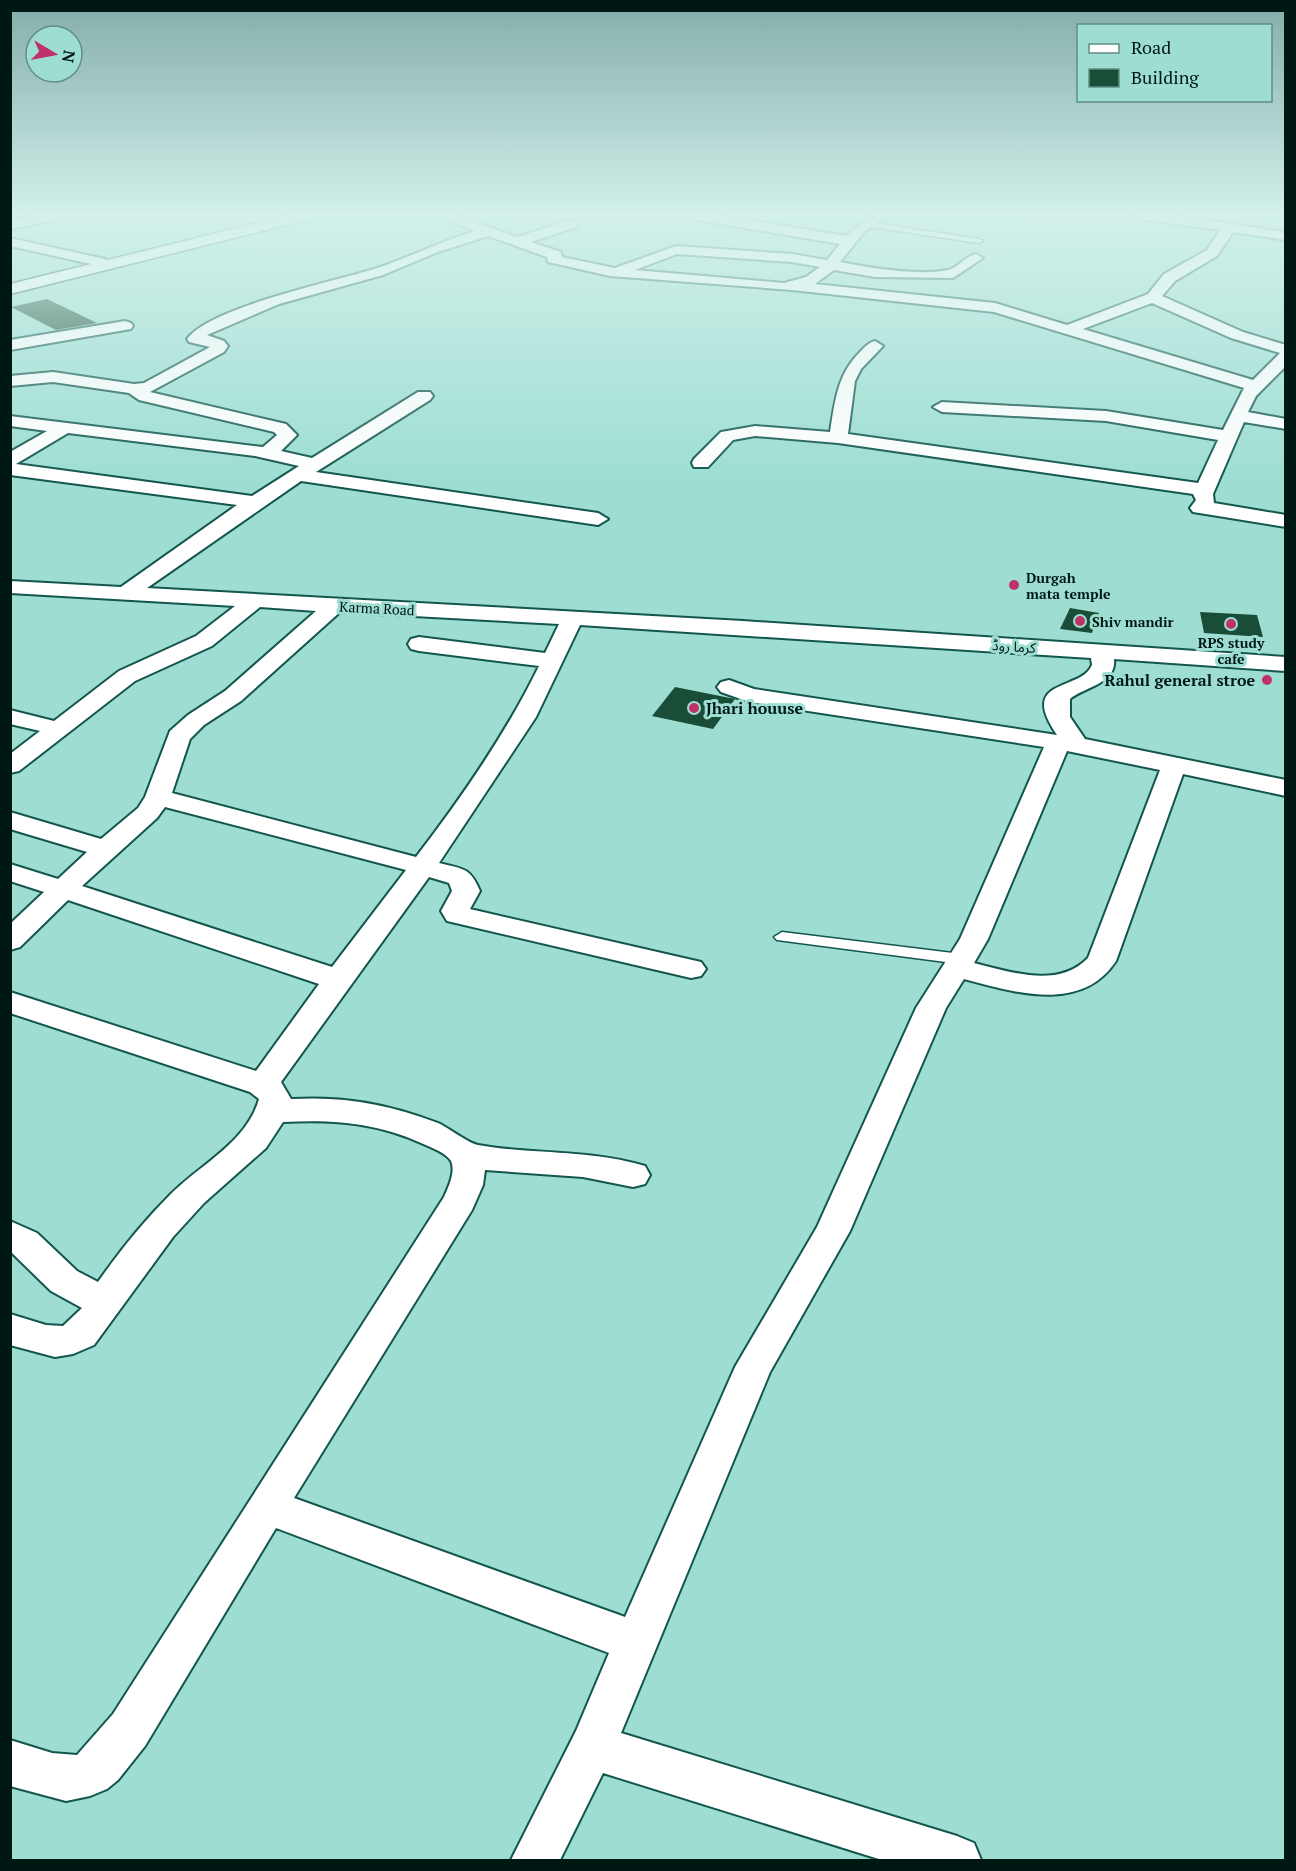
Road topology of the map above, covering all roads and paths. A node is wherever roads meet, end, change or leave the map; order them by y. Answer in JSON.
{"nodes":[{"id":1,"x":271,"y":302,"type":"edge"},
{"id":2,"x":954,"y":302,"type":"edge"},
{"id":3,"x":1140,"y":302,"type":"edge"},
{"id":4,"x":1160,"y":302,"type":"edge"},
{"id":5,"x":125,"y":326,"type":"dead end"},
{"id":6,"x":1070,"y":329,"type":"junction"},
{"id":7,"x":10,"y":345,"type":"edge"},
{"id":8,"x":875,"y":346,"type":"dead end"},
{"id":9,"x":1286,"y":350,"type":"edge"},
{"id":10,"x":1286,"y":356,"type":"edge"},
{"id":11,"x":10,"y":381,"type":"edge"},
{"id":12,"x":1256,"y":386,"type":"junction"},
{"id":13,"x":134,"y":389,"type":"junction"},
{"id":14,"x":424,"y":396,"type":"dead end"},
{"id":15,"x":942,"y":407,"type":"dead end"},
{"id":16,"x":1239,"y":416,"type":"junction"},
{"id":17,"x":10,"y":421,"type":"edge"},
{"id":18,"x":1286,"y":424,"type":"edge"},
{"id":19,"x":66,"y":427,"type":"junction"},
{"id":20,"x":1229,"y":436,"type":"junction"},
{"id":21,"x":838,"y":438,"type":"junction"},
{"id":22,"x":268,"y":453,"type":"junction"},
{"id":23,"x":10,"y":460,"type":"edge"},
{"id":24,"x":701,"y":463,"type":"dead end"},
{"id":25,"x":10,"y":469,"type":"edge"},
{"id":26,"x":305,"y":470,"type":"junction"},
{"id":27,"x":1205,"y":490,"type":"junction"},
{"id":28,"x":255,"y":502,"type":"junction"},
{"id":29,"x":598,"y":519,"type":"dead end"},
{"id":30,"x":1286,"y":521,"type":"edge"},
{"id":31,"x":10,"y":586,"type":"edge"},
{"id":32,"x":126,"y":593,"type":"junction"},
{"id":33,"x":256,"y":600,"type":"junction"},
{"id":34,"x":334,"y":606,"type":"junction"},
{"id":35,"x":572,"y":619,"type":"junction"},
{"id":36,"x":743,"y":628,"type":"joint"},
{"id":37,"x":419,"y":645,"type":"dead end"},
{"id":38,"x":1101,"y":652,"type":"junction"},
{"id":39,"x":552,"y":661,"type":"junction"},
{"id":40,"x":1286,"y":664,"type":"edge"},
{"id":41,"x":729,"y":687,"type":"dead end"},
{"id":42,"x":10,"y":717,"type":"edge"},
{"id":43,"x":59,"y":729,"type":"junction"},
{"id":44,"x":1067,"y":744,"type":"junction"},
{"id":45,"x":1174,"y":765,"type":"junction"},
{"id":46,"x":10,"y":766,"type":"edge"},
{"id":47,"x":1286,"y":788,"type":"edge"},
{"id":48,"x":158,"y":797,"type":"junction"},
{"id":49,"x":10,"y":820,"type":"edge"},
{"id":50,"x":105,"y":849,"type":"junction"},
{"id":51,"x":424,"y":867,"type":"junction"},
{"id":52,"x":10,"y":872,"type":"edge"},
{"id":53,"x":64,"y":888,"type":"junction"},
{"id":54,"x":782,"y":937,"type":"dead end"},
{"id":55,"x":10,"y":941,"type":"edge"},
{"id":56,"x":959,"y":964,"type":"junction"},
{"id":57,"x":691,"y":969,"type":"dead end"},
{"id":58,"x":339,"y":980,"type":"junction"},
{"id":59,"x":10,"y":1002,"type":"edge"},
{"id":60,"x":268,"y":1098,"type":"junction"},
{"id":61,"x":466,"y":1156,"type":"junction"},
{"id":62,"x":633,"y":1175,"type":"dead end"},
{"id":63,"x":10,"y":1234,"type":"edge"},
{"id":64,"x":104,"y":1302,"type":"junction"},
{"id":65,"x":10,"y":1329,"type":"edge"},
{"id":66,"x":267,"y":1506,"type":"junction"},
{"id":67,"x":636,"y":1642,"type":"junction"},
{"id":68,"x":592,"y":1747,"type":"junction"},
{"id":69,"x":10,"y":1764,"type":"edge"},
{"id":70,"x":535,"y":1860,"type":"edge"},
{"id":71,"x":957,"y":1860,"type":"edge"}],
"edges":[{"from":1,"to":13,"type":"street"},
{"from":2,"to":6,"type":"street"},
{"from":3,"to":6,"type":"street"},
{"from":4,"to":9,"type":"street"},
{"from":5,"to":7,"type":"street"},
{"from":6,"to":12,"type":"street"},
{"from":8,"to":21,"type":"street"},
{"from":10,"to":12,"type":"street"},
{"from":11,"to":13,"type":"street"},
{"from":12,"to":16,"type":"street"},
{"from":13,"to":22,"type":"street"},
{"from":14,"to":26,"type":"street"},
{"from":15,"to":20,"type":"street"},
{"from":16,"to":18,"type":"street"},
{"from":16,"to":20,"type":"street"},
{"from":17,"to":19,"type":"street"},
{"from":19,"to":22,"type":"street"},
{"from":19,"to":23,"type":"street"},
{"from":20,"to":27,"type":"street"},
{"from":21,"to":24,"type":"street"},
{"from":21,"to":27,"type":"street"},
{"from":22,"to":26,"type":"street"},
{"from":25,"to":28,"type":"street"},
{"from":26,"to":28,"type":"street"},
{"from":26,"to":29,"type":"street"},
{"from":27,"to":30,"type":"street"},
{"from":28,"to":32,"type":"street"},
{"from":31,"to":32,"type":"street","name":"Karma Road"},
{"from":32,"to":33,"type":"street","name":"Karma Road"},
{"from":33,"to":34,"type":"street","name":"Karma Road"},
{"from":33,"to":43,"type":"street"},
{"from":34,"to":35,"type":"street","name":"Karma Road"},
{"from":34,"to":48,"type":"street"},
{"from":35,"to":36,"type":"street","name":"Karma Road"},
{"from":35,"to":39,"type":"street"},
{"from":36,"to":38,"type":"street","name":"کرما روڈ"},
{"from":37,"to":39,"type":"street"},
{"from":38,"to":40,"type":"street","name":"کرما روڈ"},
{"from":38,"to":44,"type":"street"},
{"from":39,"to":51,"type":"street"},
{"from":41,"to":44,"type":"street"},
{"from":42,"to":43,"type":"street"},
{"from":43,"to":46,"type":"street"},
{"from":44,"to":45,"type":"street"},
{"from":44,"to":56,"type":"street"},
{"from":45,"to":47,"type":"street"},
{"from":45,"to":56,"type":"street"},
{"from":48,"to":50,"type":"street"},
{"from":48,"to":51,"type":"street"},
{"from":49,"to":50,"type":"street"},
{"from":50,"to":53,"type":"street"},
{"from":51,"to":57,"type":"street"},
{"from":51,"to":58,"type":"street"},
{"from":52,"to":53,"type":"street"},
{"from":53,"to":55,"type":"street"},
{"from":53,"to":58,"type":"street"},
{"from":54,"to":56,"type":"lane"},
{"from":56,"to":67,"type":"street"},
{"from":58,"to":60,"type":"street"},
{"from":59,"to":60,"type":"street"},
{"from":60,"to":61,"type":"street"},
{"from":60,"to":64,"type":"street"},
{"from":61,"to":62,"type":"street"},
{"from":61,"to":66,"type":"street"},
{"from":63,"to":64,"type":"street"},
{"from":64,"to":65,"type":"street"},
{"from":66,"to":67,"type":"street"},
{"from":66,"to":69,"type":"street"},
{"from":67,"to":68,"type":"street"},
{"from":68,"to":70,"type":"street"},
{"from":68,"to":71,"type":"street"}]}
